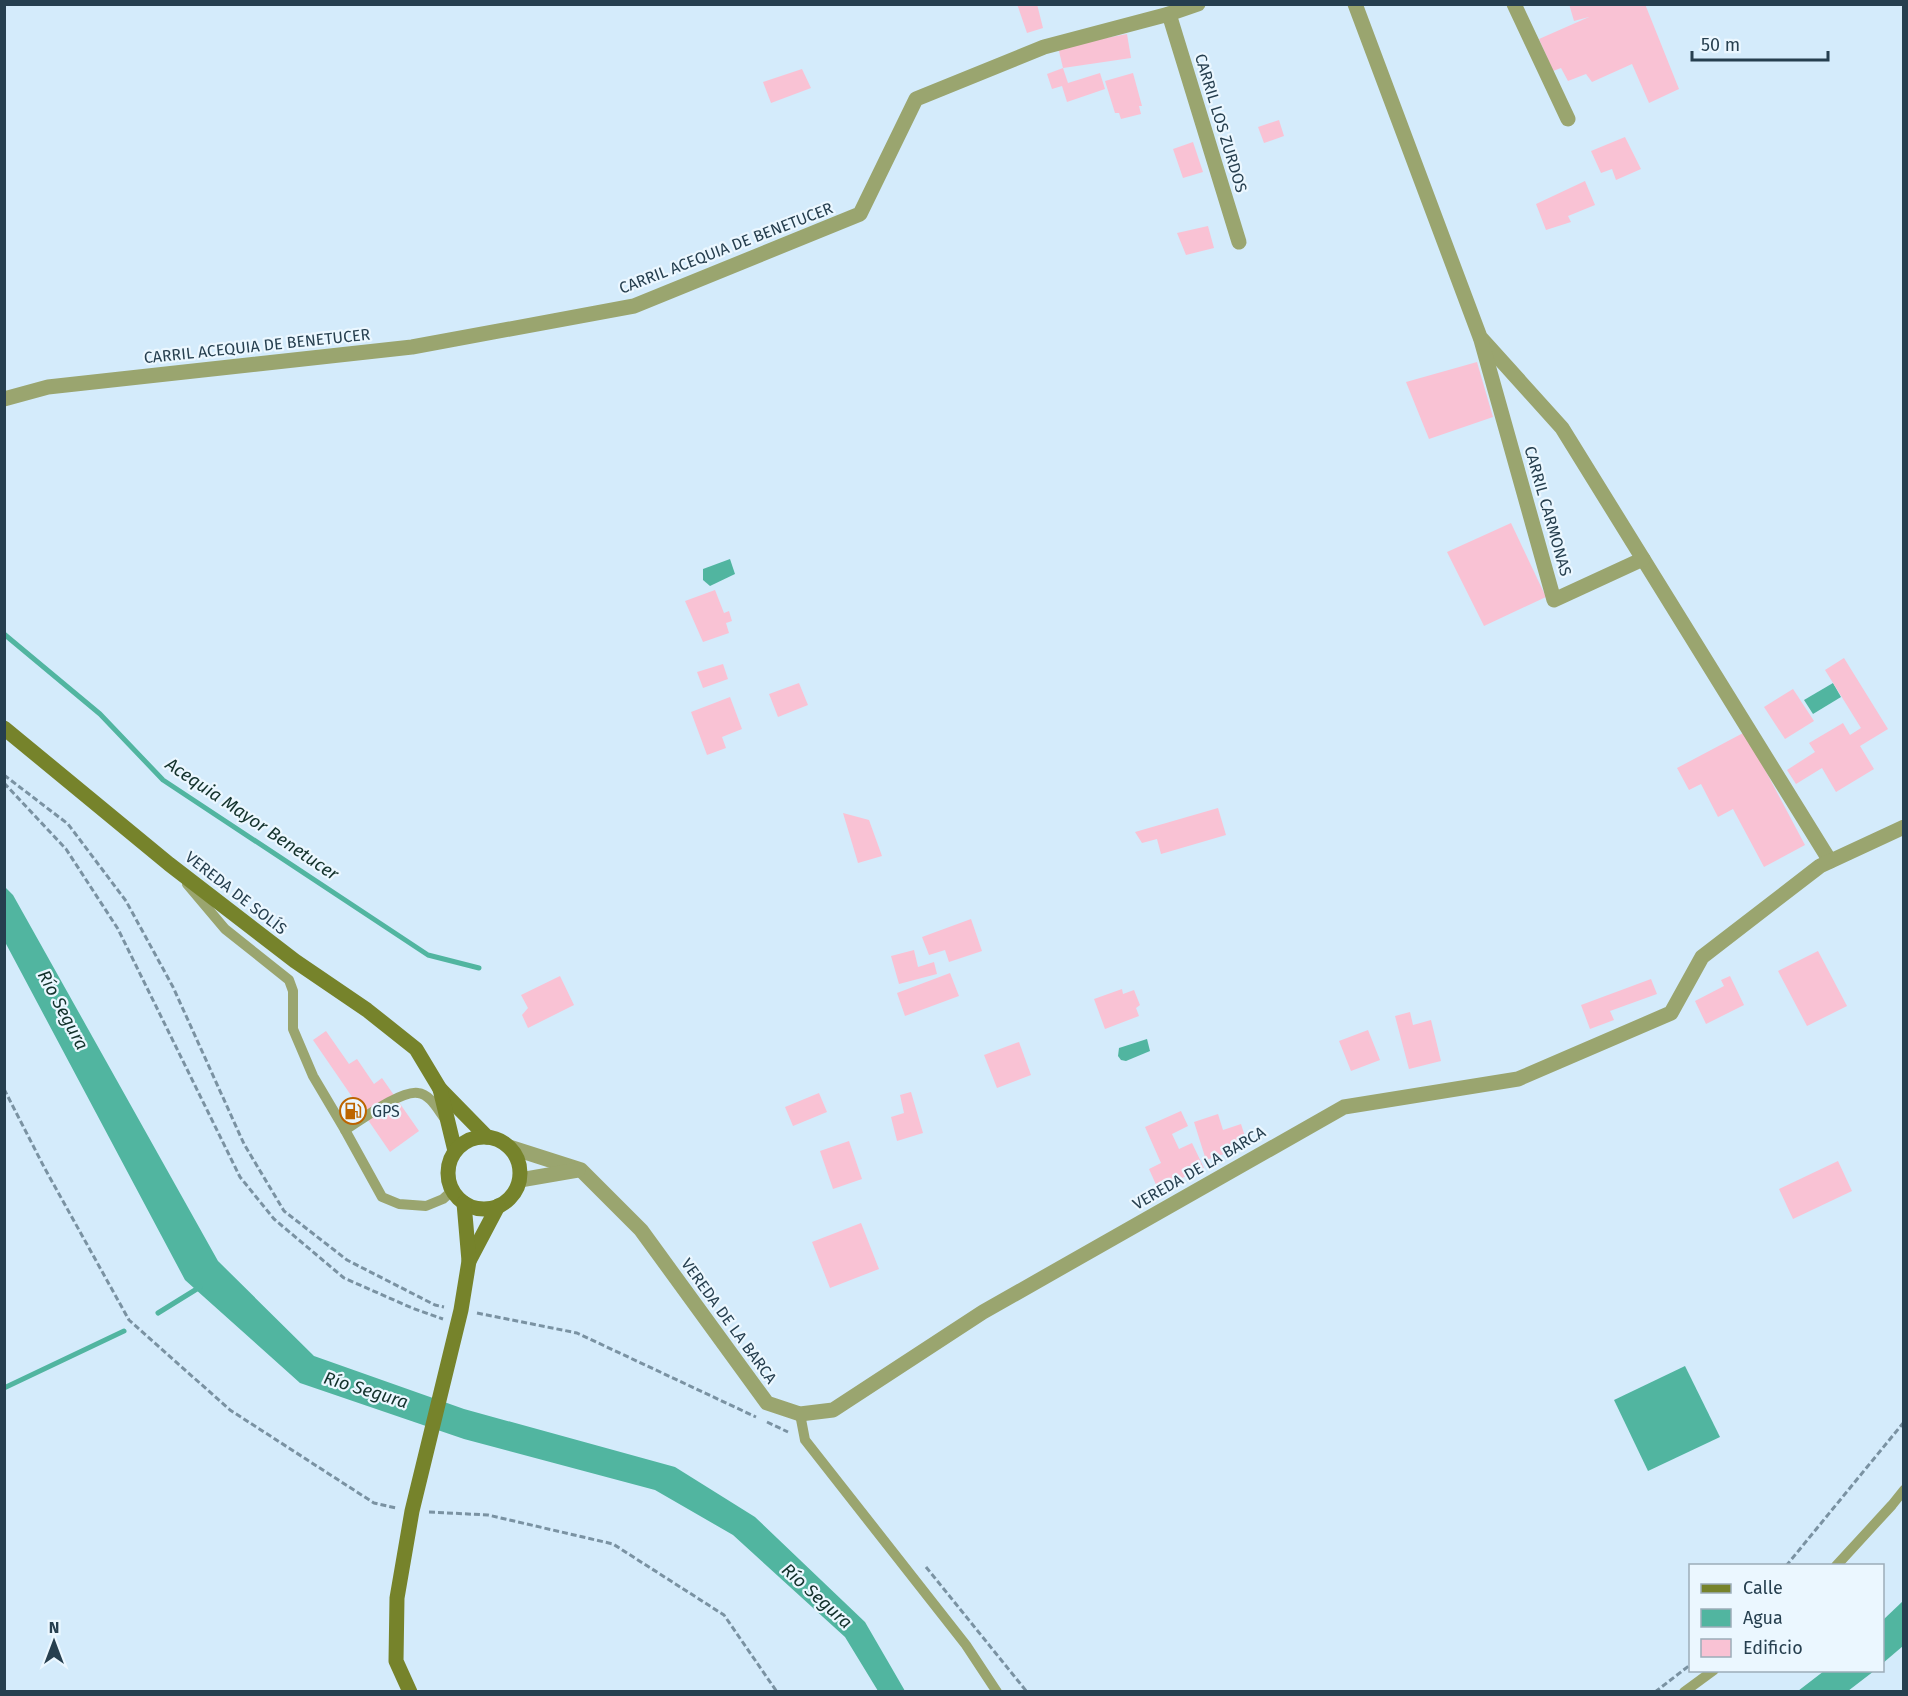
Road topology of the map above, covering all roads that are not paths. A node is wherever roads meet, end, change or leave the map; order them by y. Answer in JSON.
{"nodes":[{"id":1,"x":1198,"y":4,"type":"edge"},
{"id":2,"x":1355,"y":4,"type":"edge"},
{"id":3,"x":1514,"y":4,"type":"edge"},
{"id":4,"x":1169,"y":14,"type":"junction"},
{"id":5,"x":1568,"y":119,"type":"dead end"},
{"id":6,"x":1239,"y":242,"type":"dead end"},
{"id":7,"x":1480,"y":337,"type":"junction"},
{"id":8,"x":4,"y":399,"type":"edge"},
{"id":9,"x":1643,"y":559,"type":"junction"},
{"id":10,"x":4,"y":728,"type":"edge"},
{"id":11,"x":1904,"y":827,"type":"edge"},
{"id":12,"x":1830,"y":861,"type":"junction"},
{"id":13,"x":169,"y":864,"type":"junction"},
{"id":14,"x":440,"y":1089,"type":"junction"},
{"id":15,"x":448,"y":1123,"type":"junction"},
{"id":16,"x":345,"y":1130,"type":"junction"},
{"id":17,"x":487,"y":1137,"type":"junction"},
{"id":18,"x":509,"y":1147,"type":"junction"},
{"id":19,"x":455,"y":1151,"type":"junction"},
{"id":20,"x":581,"y":1170,"type":"junction"},
{"id":21,"x":520,"y":1180,"type":"junction"},
{"id":22,"x":452,"y":1191,"type":"junction"},
{"id":23,"x":464,"y":1203,"type":"junction"},
{"id":24,"x":498,"y":1206,"type":"junction"},
{"id":25,"x":469,"y":1261,"type":"junction"},
{"id":26,"x":800,"y":1414,"type":"junction"},
{"id":27,"x":1904,"y":1490,"type":"edge"},
{"id":28,"x":1838,"y":1564,"type":"edge"},
{"id":29,"x":1713,"y":1672,"type":"edge"},
{"id":30,"x":410,"y":1692,"type":"edge"},
{"id":31,"x":997,"y":1692,"type":"edge"},
{"id":32,"x":1684,"y":1692,"type":"edge"}],
"edges":[{"from":1,"to":4,"type":"street","name":"CARRIL ACEQUIA DE BENETUCER"},
{"from":2,"to":7,"type":"street","name":"CARRIL CARMONAS"},
{"from":3,"to":5,"type":"street"},
{"from":4,"to":6,"type":"street","name":"CARRIL LOS ZURDOS"},
{"from":4,"to":8,"type":"street","name":"CARRIL ACEQUIA DE BENETUCER"},
{"from":7,"to":9,"type":"street","name":"CARRIL CARMONAS"},
{"from":7,"to":9,"type":"street","name":"CARRIL CARMONAS"},
{"from":9,"to":12,"type":"street","name":"CARRIL CARMONAS"},
{"from":10,"to":13,"type":"street","name":"VEREDA DE SOLÍS"},
{"from":11,"to":12,"type":"street","name":"VEREDA DE LA BARCA"},
{"from":12,"to":26,"type":"street","name":"VEREDA DE LA BARCA"},
{"from":13,"to":14,"type":"street","name":"VEREDA DE SOLÍS"},
{"from":13,"to":16,"type":"lane"},
{"from":14,"to":15,"type":"street","name":"VEREDA DE SOLÍS"},
{"from":14,"to":17,"type":"street","name":"VEREDA DE SOLÍS"},
{"from":15,"to":16,"type":"lane"},
{"from":15,"to":19,"type":"street","name":"VEREDA DE SOLÍS"},
{"from":16,"to":22,"type":"lane"},
{"from":17,"to":18,"type":"street"},
{"from":17,"to":19,"type":"street"},
{"from":18,"to":20,"type":"street"},
{"from":18,"to":21,"type":"street"},
{"from":19,"to":22,"type":"street"},
{"from":20,"to":21,"type":"street"},
{"from":20,"to":26,"type":"street","name":"VEREDA DE LA BARCA"},
{"from":21,"to":24,"type":"street"},
{"from":22,"to":23,"type":"street"},
{"from":23,"to":24,"type":"street"},
{"from":23,"to":25,"type":"street"},
{"from":24,"to":25,"type":"street"},
{"from":25,"to":30,"type":"street"},
{"from":26,"to":31,"type":"lane"},
{"from":27,"to":28,"type":"lane"},
{"from":29,"to":32,"type":"lane"}]}
